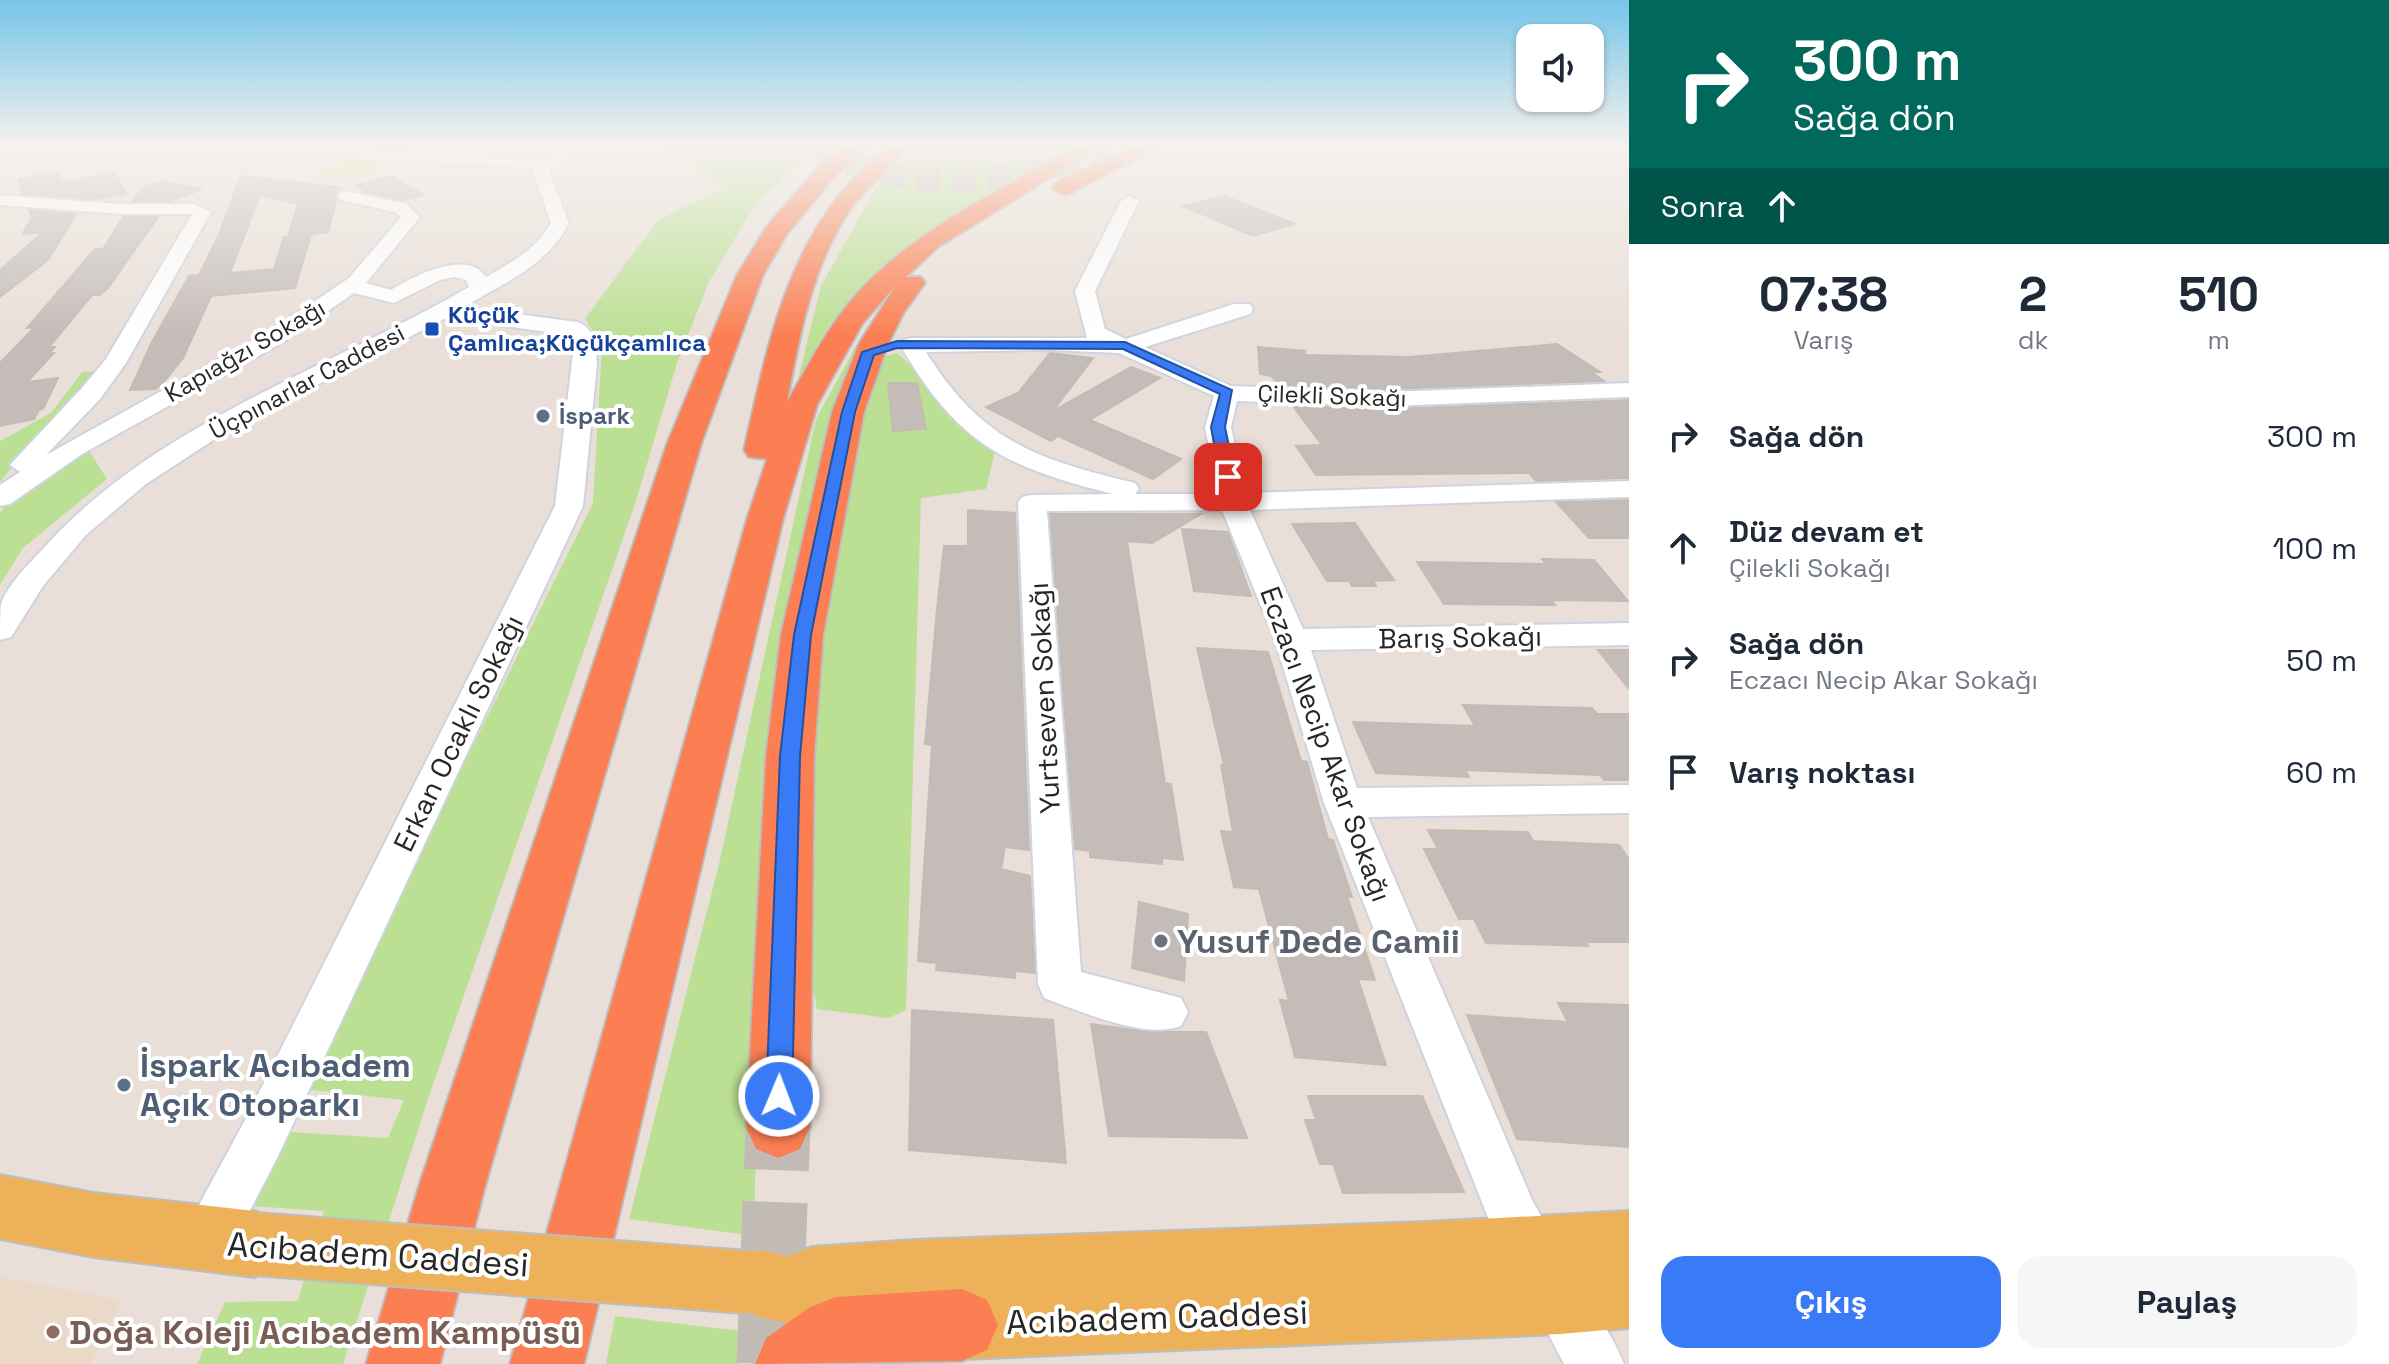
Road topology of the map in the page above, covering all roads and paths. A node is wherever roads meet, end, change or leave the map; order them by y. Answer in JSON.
{"nodes":[{"id":1,"x":199,"y":211,"type":"edge"},
{"id":2,"x":404,"y":211,"type":"edge"},
{"id":3,"x":555,"y":211,"type":"edge"},
{"id":4,"x":769,"y":211,"type":"edge"},
{"id":5,"x":793,"y":211,"type":"edge"},
{"id":6,"x":836,"y":211,"type":"edge"},
{"id":7,"x":982,"y":211,"type":"edge"},
{"id":8,"x":1014,"y":211,"type":"edge"},
{"id":9,"x":1125,"y":211,"type":"edge"},
{"id":10,"x":351,"y":286,"type":"junction"},
{"id":11,"x":480,"y":289,"type":"junction"},
{"id":12,"x":899,"y":297,"type":"junction"},
{"id":13,"x":1242,"y":309,"type":"dead end"},
{"id":14,"x":443,"y":311,"type":"junction"},
{"id":15,"x":911,"y":345,"type":"junction"},
{"id":16,"x":1125,"y":346,"type":"junction"},
{"id":17,"x":868,"y":352,"type":"junction"},
{"id":18,"x":715,"y":361,"type":"junction"},
{"id":19,"x":1629,"y":390,"type":"edge"},
{"id":20,"x":1227,"y":393,"type":"junction"},
{"id":21,"x":1629,"y":489,"type":"edge"},
{"id":22,"x":0,"y":498,"type":"edge"},
{"id":23,"x":1233,"y":502,"type":"junction"},
{"id":24,"x":0,"y":630,"type":"edge"},
{"id":25,"x":1629,"y":634,"type":"edge"},
{"id":26,"x":1291,"y":640,"type":"junction"},
{"id":27,"x":1629,"y":799,"type":"edge"},
{"id":28,"x":1343,"y":803,"type":"junction"},
{"id":29,"x":682,"y":841,"type":"junction"},
{"id":30,"x":1165,"y":1012,"type":"dead end"},
{"id":31,"x":778,"y":1127,"type":"tunnel mouth"},
{"id":32,"x":0,"y":1207,"type":"edge"},
{"id":33,"x":231,"y":1242,"type":"junction"},
{"id":34,"x":1629,"y":1244,"type":"edge"},
{"id":35,"x":1546,"y":1276,"type":"junction"},
{"id":36,"x":758,"y":1283,"type":"junction"},
{"id":37,"x":1629,"y":1294,"type":"edge"},
{"id":38,"x":962,"y":1325,"type":"junction"},
{"id":39,"x":403,"y":1364,"type":"edge"},
{"id":40,"x":547,"y":1364,"type":"edge"},
{"id":41,"x":792,"y":1364,"type":"edge"},
{"id":42,"x":1595,"y":1364,"type":"edge"}],
"edges":[{"from":1,"to":22,"type":"street"},
{"from":2,"to":10,"type":"street","name":"Kapıağzı Sokağı"},
{"from":3,"to":11,"type":"street","name":"Üçpınarlar Caddesi"},
{"from":4,"to":18,"type":"highway"},
{"from":5,"to":18,"type":"highway"},
{"from":6,"to":29,"type":"highway"},
{"from":7,"to":29,"type":"highway"},
{"from":8,"to":12,"type":"highway"},
{"from":9,"to":16,"type":"street","name":"Çilekli Sokağı"},
{"from":10,"to":11,"type":"street"},
{"from":10,"to":22,"type":"street","name":"Kapıağzı Sokağı"},
{"from":11,"to":14,"type":"street","name":"Üçpınarlar Caddesi"},
{"from":12,"to":15,"type":"highway"},
{"from":12,"to":17,"type":"highway"},
{"from":13,"to":16,"type":"street"},
{"from":14,"to":24,"type":"street","name":"Üçpınarlar Caddesi"},
{"from":14,"to":33,"type":"street","name":"Erkan Ocaklı Sokağı"},
{"from":15,"to":16,"type":"street"},
{"from":15,"to":17,"type":"highway"},
{"from":15,"to":23,"type":"street"},
{"from":16,"to":20,"type":"street","name":"Çilekli Sokağı"},
{"from":17,"to":31,"type":"highway"},
{"from":18,"to":39,"type":"highway"},
{"from":19,"to":20,"type":"street","name":"Çilekli Sokağı"},
{"from":20,"to":23,"type":"street","name":"Eczacı Necip Akar Sokağı"},
{"from":21,"to":23,"type":"street"},
{"from":23,"to":26,"type":"street","name":"Eczacı Necip Akar Sokağı"},
{"from":23,"to":30,"type":"street","name":"Yurtseven Sokağı"},
{"from":25,"to":26,"type":"street","name":"Barış Sokağı"},
{"from":26,"to":28,"type":"street","name":"Eczacı Necip Akar Sokağı"},
{"from":27,"to":28,"type":"street"},
{"from":28,"to":35,"type":"street","name":"Eczacı Necip Akar Sokağı"},
{"from":29,"to":40,"type":"highway"},
{"from":32,"to":33,"type":"main road","name":"Acıbadem Caddesi"},
{"from":33,"to":36,"type":"main road","name":"Acıbadem Caddesi","bridge":true},
{"from":34,"to":35,"type":"main road","name":"Acıbadem Caddesi"},
{"from":35,"to":36,"type":"main road","name":"Acıbadem Caddesi"},
{"from":35,"to":37,"type":"main road","name":"Acıbadem Caddesi"},
{"from":35,"to":38,"type":"main road","name":"Acıbadem Caddesi"},
{"from":35,"to":42,"type":"street","name":"Eczacı Necip Akar Sokağı"},
{"from":36,"to":38,"type":"main road","name":"Acıbadem Caddesi"},
{"from":38,"to":41,"type":"highway"}]}
